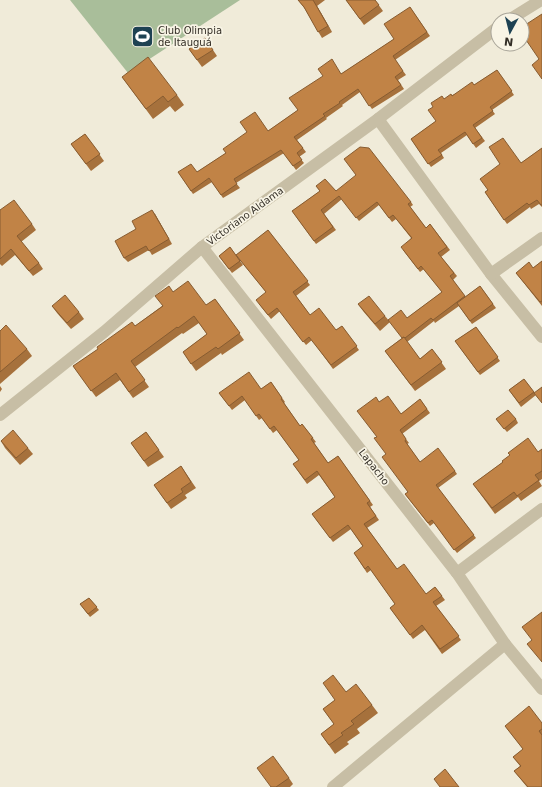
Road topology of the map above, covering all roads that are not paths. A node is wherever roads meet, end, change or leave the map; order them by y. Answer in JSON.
{"nodes":[{"id":1,"x":541,"y":0,"type":"edge"},
{"id":2,"x":522,"y":12,"type":"edge"},
{"id":3,"x":490,"y":33,"type":"edge"},
{"id":4,"x":378,"y":119,"type":"junction"},
{"id":5,"x":542,"y":238,"type":"edge"},
{"id":6,"x":202,"y":247,"type":"junction"},
{"id":7,"x":492,"y":274,"type":"junction"},
{"id":8,"x":542,"y":337,"type":"edge"},
{"id":9,"x":0,"y":415,"type":"edge"},
{"id":10,"x":542,"y":509,"type":"edge"},
{"id":11,"x":457,"y":573,"type":"junction"},
{"id":12,"x":506,"y":644,"type":"junction"},
{"id":13,"x":542,"y":689,"type":"edge"},
{"id":14,"x":333,"y":787,"type":"edge"}],
"edges":[{"from":1,"to":2,"type":"street"},
{"from":3,"to":4,"type":"street","name":"Victoriano Aldama"},
{"from":4,"to":6,"type":"street","name":"Victoriano Aldama"},
{"from":4,"to":7,"type":"street"},
{"from":5,"to":7,"type":"street"},
{"from":6,"to":9,"type":"street","name":"Victoriano Aldama"},
{"from":6,"to":11,"type":"street","name":"Lapacho"},
{"from":7,"to":8,"type":"street"},
{"from":10,"to":11,"type":"street"},
{"from":11,"to":12,"type":"street","name":"Lapacho"},
{"from":12,"to":13,"type":"street","name":"Lapacho"},
{"from":12,"to":14,"type":"street"}]}
